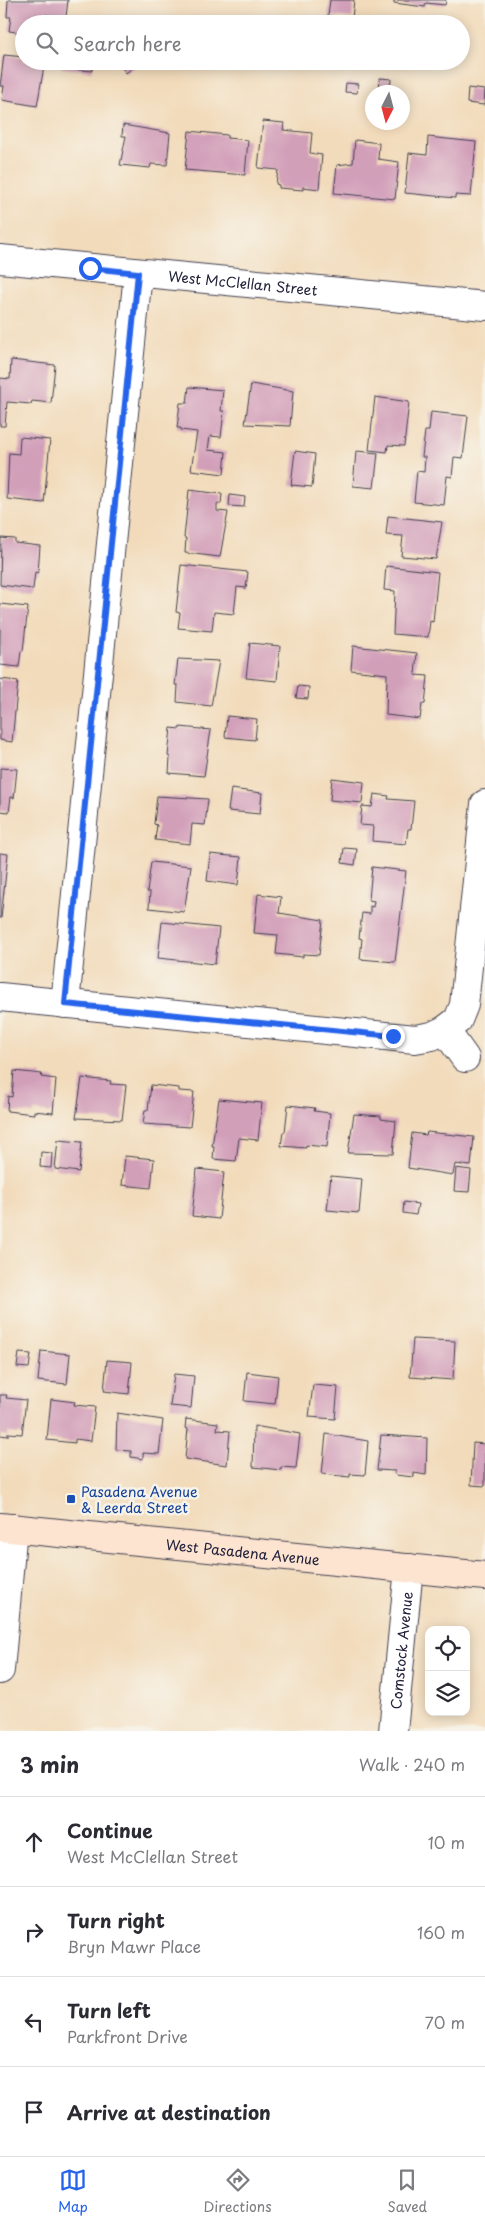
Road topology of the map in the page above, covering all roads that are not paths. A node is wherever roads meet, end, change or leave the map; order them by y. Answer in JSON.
{"nodes":[{"id":1,"x":0,"y":259,"type":"edge"},
{"id":2,"x":138,"y":273,"type":"junction"},
{"id":3,"x":485,"y":306,"type":"edge"},
{"id":4,"x":485,"y":804,"type":"edge"},
{"id":5,"x":0,"y":997,"type":"edge"},
{"id":6,"x":65,"y":1004,"type":"junction"},
{"id":7,"x":445,"y":1030,"type":"junction"},
{"id":8,"x":465,"y":1058,"type":"dead end"},
{"id":9,"x":6,"y":1527,"type":"edge"},
{"id":10,"x":409,"y":1568,"type":"junction"},
{"id":11,"x":485,"y":1576,"type":"edge"},
{"id":12,"x":0,"y":1670,"type":"edge"},
{"id":13,"x":393,"y":1731,"type":"edge"}],
"edges":[{"from":1,"to":2,"type":"street","name":"West McClellan Street"},
{"from":2,"to":3,"type":"street","name":"West McClellan Street"},
{"from":2,"to":6,"type":"street"},
{"from":4,"to":7,"type":"street"},
{"from":5,"to":6,"type":"street"},
{"from":6,"to":7,"type":"street"},
{"from":7,"to":8,"type":"street"},
{"from":9,"to":10,"type":"street","name":"West Pasadena Avenue"},
{"from":9,"to":12,"type":"street"},
{"from":10,"to":11,"type":"street","name":"West Pasadena Avenue"},
{"from":10,"to":13,"type":"street","name":"Comstock Avenue"}]}
